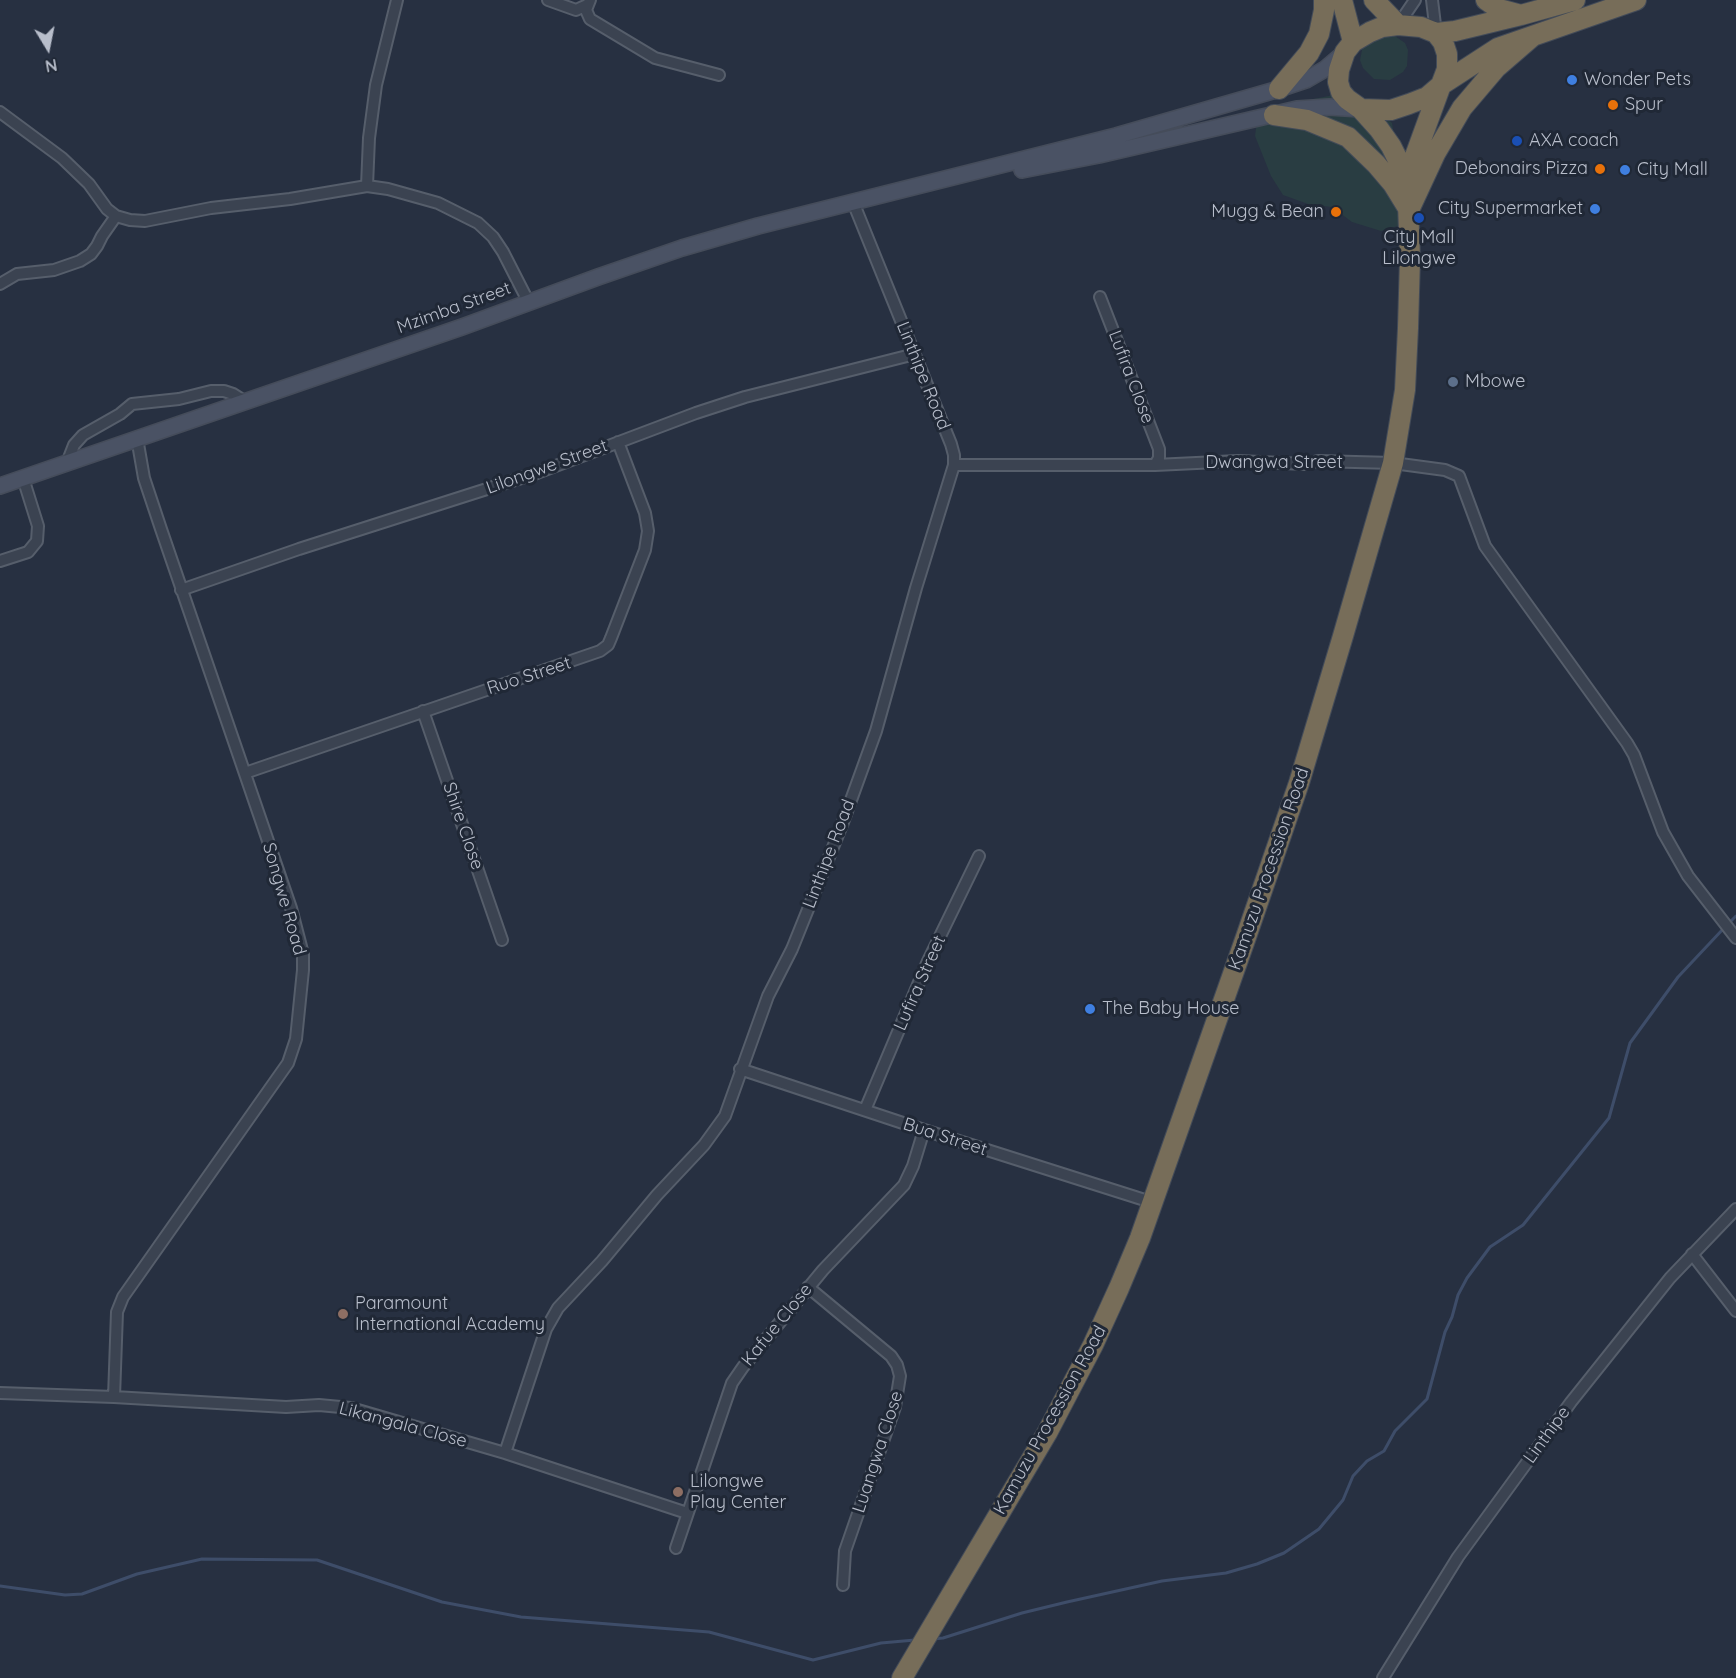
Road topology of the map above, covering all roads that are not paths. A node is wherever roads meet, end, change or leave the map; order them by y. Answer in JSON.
{"nodes":[{"id":1,"x":397,"y":0,"type":"edge"},
{"id":2,"x":548,"y":0,"type":"edge"},
{"id":3,"x":1324,"y":0,"type":"edge"},
{"id":4,"x":1342,"y":0,"type":"edge"},
{"id":5,"x":1374,"y":0,"type":"edge"},
{"id":6,"x":1415,"y":0,"type":"edge"},
{"id":7,"x":1432,"y":0,"type":"edge"},
{"id":8,"x":1486,"y":0,"type":"edge"},
{"id":9,"x":1575,"y":0,"type":"edge"},
{"id":10,"x":1636,"y":0,"type":"edge"},
{"id":11,"x":588,"y":3,"type":"edge"},
{"id":12,"x":1521,"y":15,"type":"junction"},
{"id":13,"x":1398,"y":25,"type":"junction"},
{"id":14,"x":1436,"y":33,"type":"junction"},
{"id":15,"x":1533,"y":36,"type":"junction"},
{"id":16,"x":1349,"y":47,"type":"junction"},
{"id":17,"x":719,"y":75,"type":"dead end"},
{"id":18,"x":1441,"y":85,"type":"junction"},
{"id":19,"x":1279,"y":88,"type":"junction"},
{"id":20,"x":1361,"y":110,"type":"junction"},
{"id":21,"x":0,"y":112,"type":"edge"},
{"id":22,"x":1274,"y":114,"type":"junction"},
{"id":23,"x":1407,"y":178,"type":"junction"},
{"id":24,"x":927,"y":184,"type":"junction"},
{"id":25,"x":367,"y":186,"type":"junction"},
{"id":26,"x":853,"y":202,"type":"junction"},
{"id":27,"x":1408,"y":210,"type":"junction"},
{"id":28,"x":116,"y":216,"type":"junction"},
{"id":29,"x":0,"y":284,"type":"edge"},
{"id":30,"x":1100,"y":297,"type":"dead end"},
{"id":31,"x":529,"y":303,"type":"junction"},
{"id":32,"x":915,"y":354,"type":"junction"},
{"id":33,"x":244,"y":401,"type":"junction"},
{"id":34,"x":137,"y":438,"type":"junction"},
{"id":35,"x":618,"y":442,"type":"junction"},
{"id":36,"x":1157,"y":461,"type":"junction"},
{"id":37,"x":67,"y":463,"type":"junction"},
{"id":38,"x":1393,"y":463,"type":"junction"},
{"id":39,"x":954,"y":465,"type":"junction"},
{"id":40,"x":23,"y":478,"type":"junction"},
{"id":41,"x":0,"y":486,"type":"edge"},
{"id":42,"x":0,"y":561,"type":"edge"},
{"id":43,"x":181,"y":590,"type":"junction"},
{"id":44,"x":423,"y":711,"type":"junction"},
{"id":45,"x":245,"y":773,"type":"junction"},
{"id":46,"x":978,"y":856,"type":"dead end"},
{"id":47,"x":1736,"y":938,"type":"edge"},
{"id":48,"x":502,"y":940,"type":"dead end"},
{"id":49,"x":741,"y":1069,"type":"junction"},
{"id":50,"x":865,"y":1110,"type":"junction"},
{"id":51,"x":924,"y":1130,"type":"junction"},
{"id":52,"x":1151,"y":1202,"type":"junction"},
{"id":53,"x":1736,"y":1209,"type":"edge"},
{"id":54,"x":1692,"y":1254,"type":"junction"},
{"id":55,"x":808,"y":1287,"type":"junction"},
{"id":56,"x":1736,"y":1311,"type":"edge"},
{"id":57,"x":0,"y":1393,"type":"edge"},
{"id":58,"x":114,"y":1397,"type":"junction"},
{"id":59,"x":505,"y":1453,"type":"junction"},
{"id":60,"x":687,"y":1513,"type":"junction"},
{"id":61,"x":676,"y":1548,"type":"dead end"},
{"id":62,"x":843,"y":1585,"type":"dead end"},
{"id":63,"x":902,"y":1678,"type":"edge"},
{"id":64,"x":1383,"y":1678,"type":"edge"}],
"edges":[{"from":1,"to":25,"type":"street"},
{"from":2,"to":11,"type":"street"},
{"from":3,"to":19,"type":"highway"},
{"from":4,"to":16,"type":"highway"},
{"from":5,"to":13,"type":"highway"},
{"from":6,"to":13,"type":"street"},
{"from":7,"to":14,"type":"street"},
{"from":8,"to":12,"type":"highway"},
{"from":9,"to":12,"type":"highway"},
{"from":10,"to":15,"type":"highway"},
{"from":11,"to":17,"type":"street"},
{"from":12,"to":14,"type":"highway"},
{"from":13,"to":14,"type":"highway"},
{"from":13,"to":16,"type":"highway"},
{"from":14,"to":18,"type":"highway"},
{"from":15,"to":18,"type":"highway"},
{"from":15,"to":27,"type":"highway"},
{"from":16,"to":19,"type":"main road"},
{"from":16,"to":20,"type":"highway"},
{"from":18,"to":20,"type":"highway"},
{"from":18,"to":23,"type":"highway"},
{"from":19,"to":24,"type":"main road"},
{"from":20,"to":22,"type":"main road"},
{"from":20,"to":23,"type":"highway"},
{"from":21,"to":28,"type":"street"},
{"from":22,"to":24,"type":"main road"},
{"from":22,"to":27,"type":"highway"},
{"from":23,"to":27,"type":"highway","name":"Kamuzu Procession Road"},
{"from":24,"to":26,"type":"main road","name":"Mzimba Street"},
{"from":25,"to":28,"type":"street"},
{"from":25,"to":31,"type":"street"},
{"from":26,"to":31,"type":"main road","name":"Mzimba Street"},
{"from":26,"to":32,"type":"street","name":"Linthipe Road"},
{"from":27,"to":38,"type":"highway","name":"Kamuzu Procession Road"},
{"from":28,"to":29,"type":"street"},
{"from":30,"to":36,"type":"street","name":"Lufira Close"},
{"from":31,"to":33,"type":"main road","name":"Mzimba Street"},
{"from":32,"to":35,"type":"street","name":"Lilongwe Street"},
{"from":32,"to":39,"type":"street","name":"Linthipe Road"},
{"from":33,"to":34,"type":"main road","name":"Mzimba Street"},
{"from":33,"to":37,"type":"street"},
{"from":34,"to":37,"type":"main road","name":"Mzimba Street"},
{"from":34,"to":43,"type":"street","name":"Songwe Road"},
{"from":35,"to":43,"type":"street","name":"Lilongwe Street"},
{"from":35,"to":44,"type":"street","name":"Ruo Street"},
{"from":36,"to":38,"type":"street","name":"Dwangwa Street"},
{"from":36,"to":39,"type":"street","name":"Dwangwa Street"},
{"from":37,"to":40,"type":"main road","name":"Mzimba Street"},
{"from":38,"to":47,"type":"street","name":"Dwangwa Street"},
{"from":38,"to":52,"type":"highway","name":"Kamuzu Procession Road"},
{"from":39,"to":49,"type":"street","name":"Linthipe Road"},
{"from":40,"to":41,"type":"main road","name":"Mzimba Street"},
{"from":40,"to":42,"type":"street"},
{"from":43,"to":45,"type":"street","name":"Songwe Road"},
{"from":44,"to":45,"type":"street","name":"Ruo Street"},
{"from":44,"to":48,"type":"street","name":"Shire Close"},
{"from":45,"to":58,"type":"street","name":"Songwe Road"},
{"from":46,"to":50,"type":"street","name":"Lufira Street"},
{"from":49,"to":50,"type":"street","name":"Bua Street"},
{"from":49,"to":59,"type":"street","name":"Linthipe Road"},
{"from":50,"to":51,"type":"street","name":"Bua Street"},
{"from":51,"to":52,"type":"street","name":"Bua Street"},
{"from":51,"to":55,"type":"street","name":"Kafue Close"},
{"from":52,"to":63,"type":"highway","name":"Kamuzu Procession Road"},
{"from":53,"to":54,"type":"street","name":"Linthipe"},
{"from":54,"to":56,"type":"street"},
{"from":54,"to":64,"type":"street","name":"Linthipe"},
{"from":55,"to":60,"type":"street","name":"Kafue Close"},
{"from":55,"to":62,"type":"street","name":"Luangwa Close"},
{"from":57,"to":58,"type":"street","name":"Likangala Close"},
{"from":58,"to":59,"type":"street","name":"Likangala Close"},
{"from":59,"to":60,"type":"street","name":"Likangala Close"},
{"from":60,"to":61,"type":"street","name":"Kafue Close"}]}
